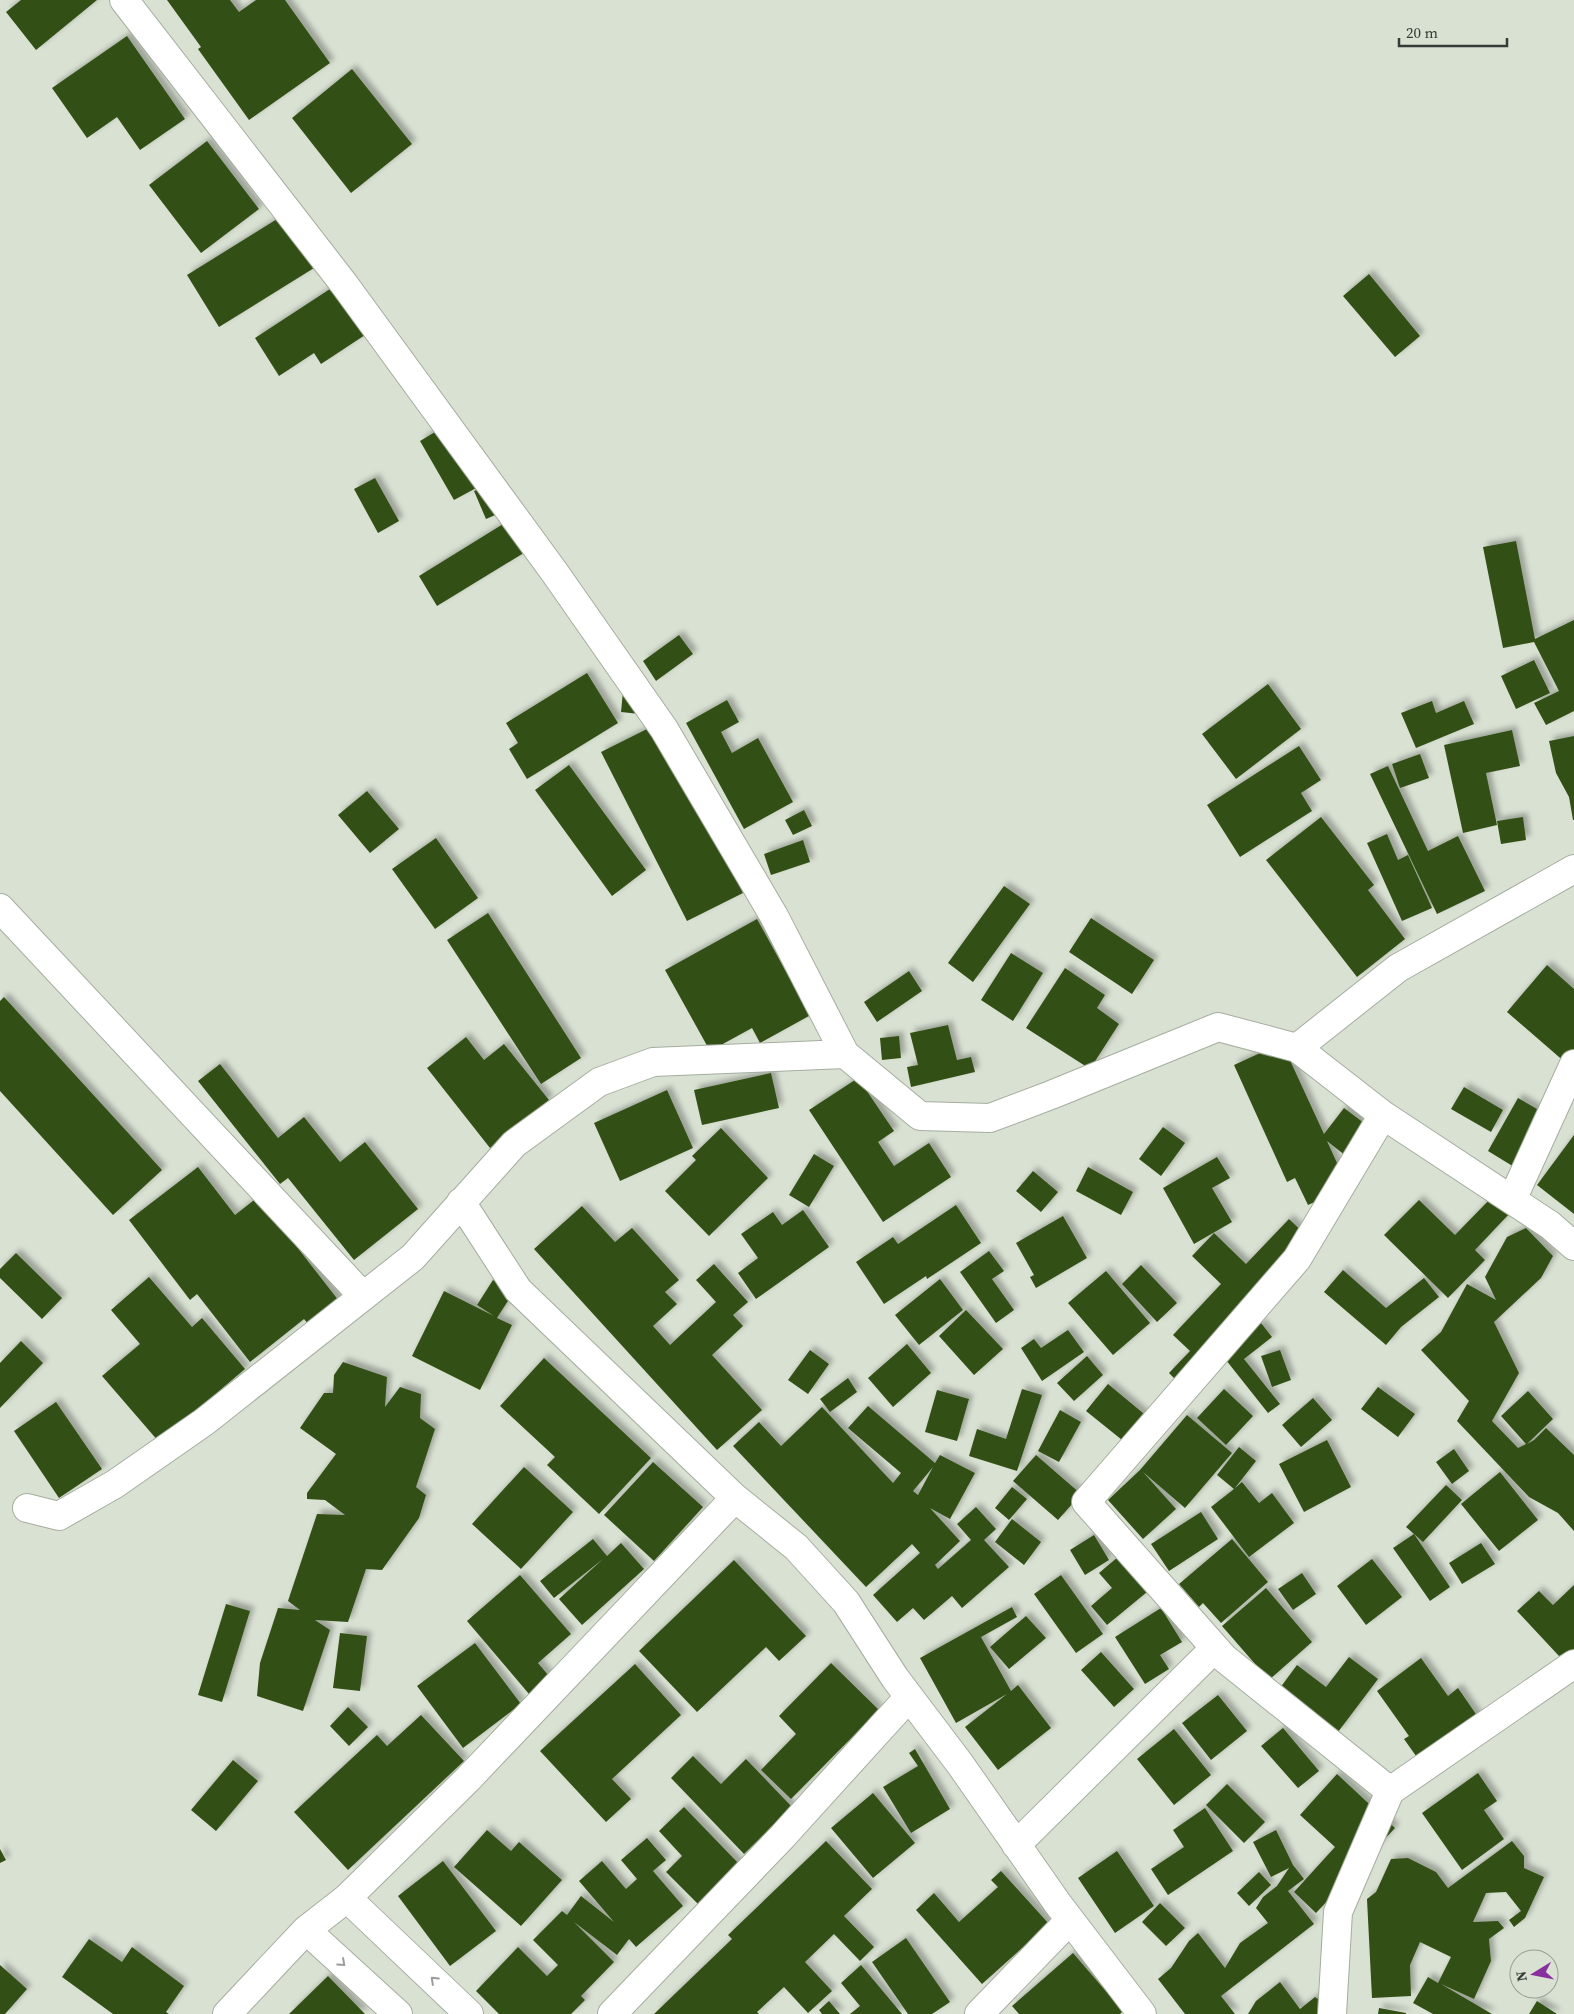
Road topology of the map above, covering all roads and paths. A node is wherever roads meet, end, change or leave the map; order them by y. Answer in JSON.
{"nodes":[{"id":1,"x":124,"y":0,"type":"edge"},
{"id":2,"x":1574,"y":869,"type":"edge"},
{"id":3,"x":0,"y":908,"type":"edge"},
{"id":4,"x":1297,"y":1048,"type":"junction"},
{"id":5,"x":844,"y":1054,"type":"junction"},
{"id":6,"x":1574,"y":1064,"type":"edge"},
{"id":7,"x":1383,"y":1115,"type":"junction"},
{"id":8,"x":1512,"y":1200,"type":"junction"},
{"id":9,"x":461,"y":1202,"type":"junction"},
{"id":10,"x":1574,"y":1246,"type":"edge"},
{"id":11,"x":363,"y":1296,"type":"junction"},
{"id":12,"x":735,"y":1498,"type":"junction"},
{"id":13,"x":27,"y":1508,"type":"dead end"},
{"id":14,"x":1215,"y":1648,"type":"junction"},
{"id":15,"x":1574,"y":1664,"type":"edge"},
{"id":16,"x":909,"y":1697,"type":"junction"},
{"id":17,"x":1390,"y":1791,"type":"junction"},
{"id":18,"x":1016,"y":1845,"type":"junction"},
{"id":19,"x":346,"y":1898,"type":"junction"},
{"id":20,"x":1070,"y":1920,"type":"junction"},
{"id":21,"x":306,"y":1930,"type":"junction"},
{"id":22,"x":227,"y":2014,"type":"edge"},
{"id":23,"x":398,"y":2014,"type":"edge"},
{"id":24,"x":469,"y":2014,"type":"edge"},
{"id":25,"x":612,"y":2014,"type":"edge"},
{"id":26,"x":979,"y":2014,"type":"edge"},
{"id":27,"x":1142,"y":2014,"type":"edge"},
{"id":28,"x":1332,"y":2014,"type":"edge"}],
"edges":[{"from":1,"to":5,"type":"street"},
{"from":2,"to":4,"type":"street"},
{"from":3,"to":11,"type":"street"},
{"from":4,"to":5,"type":"street"},
{"from":4,"to":7,"type":"street"},
{"from":5,"to":9,"type":"street"},
{"from":6,"to":8,"type":"street"},
{"from":7,"to":8,"type":"street"},
{"from":7,"to":14,"type":"street"},
{"from":8,"to":10,"type":"street"},
{"from":9,"to":11,"type":"street"},
{"from":9,"to":12,"type":"street"},
{"from":11,"to":13,"type":"street"},
{"from":12,"to":16,"type":"street"},
{"from":12,"to":19,"type":"street"},
{"from":14,"to":17,"type":"street"},
{"from":14,"to":18,"type":"street"},
{"from":15,"to":17,"type":"street"},
{"from":16,"to":18,"type":"street"},
{"from":16,"to":25,"type":"street"},
{"from":17,"to":28,"type":"street"},
{"from":18,"to":20,"type":"street"},
{"from":19,"to":21,"type":"street"},
{"from":24,"to":19,"type":"street","one_way":true},
{"from":20,"to":26,"type":"street"},
{"from":20,"to":27,"type":"street"},
{"from":21,"to":22,"type":"street"},
{"from":21,"to":23,"type":"street","one_way":true}]}
